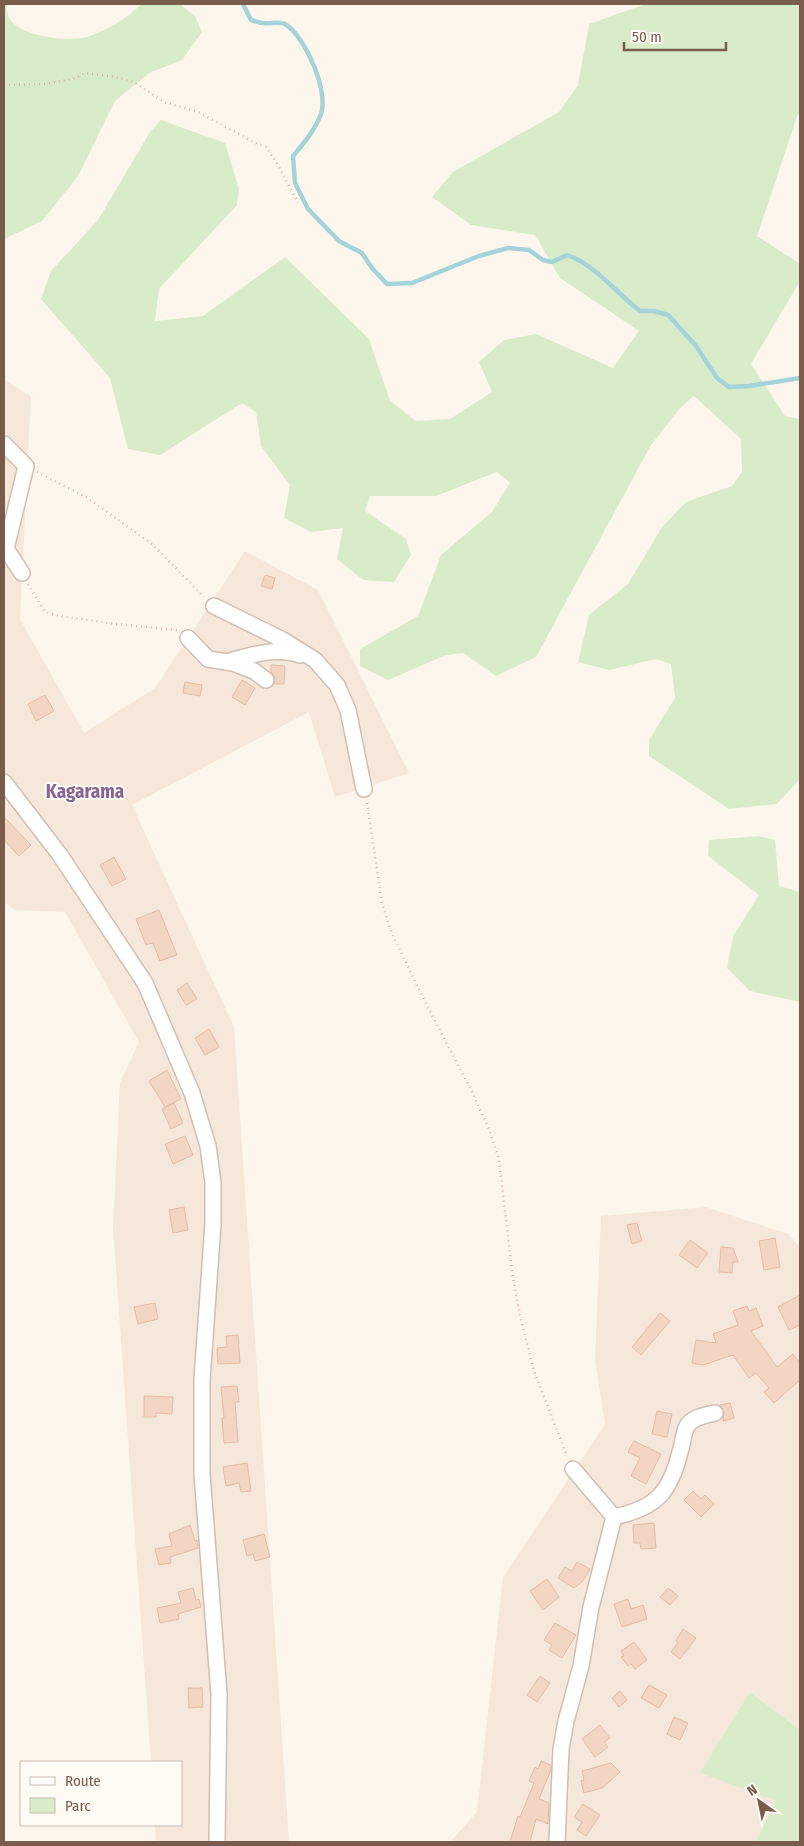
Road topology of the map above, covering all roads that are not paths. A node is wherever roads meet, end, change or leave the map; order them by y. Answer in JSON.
{"nodes":[{"id":1,"x":4,"y":444,"type":"edge"},
{"id":2,"x":22,"y":574,"type":"road end"},
{"id":3,"x":214,"y":606,"type":"road end"},
{"id":4,"x":188,"y":638,"type":"road end"},
{"id":5,"x":316,"y":660,"type":"junction"},
{"id":6,"x":226,"y":662,"type":"junction"},
{"id":7,"x":266,"y":680,"type":"dead end"},
{"id":8,"x":4,"y":782,"type":"edge"},
{"id":9,"x":364,"y":789,"type":"road end"},
{"id":10,"x":715,"y":1413,"type":"dead end"},
{"id":11,"x":573,"y":1469,"type":"road end"},
{"id":12,"x":614,"y":1517,"type":"junction"},
{"id":13,"x":217,"y":1842,"type":"edge"},
{"id":14,"x":557,"y":1842,"type":"edge"}],
"edges":[{"from":1,"to":2,"type":"street"},
{"from":3,"to":5,"type":"street"},
{"from":4,"to":6,"type":"street"},
{"from":5,"to":6,"type":"street"},
{"from":5,"to":9,"type":"street"},
{"from":6,"to":7,"type":"street"},
{"from":8,"to":13,"type":"street"},
{"from":10,"to":12,"type":"street"},
{"from":11,"to":12,"type":"street"},
{"from":12,"to":14,"type":"street"}]}
